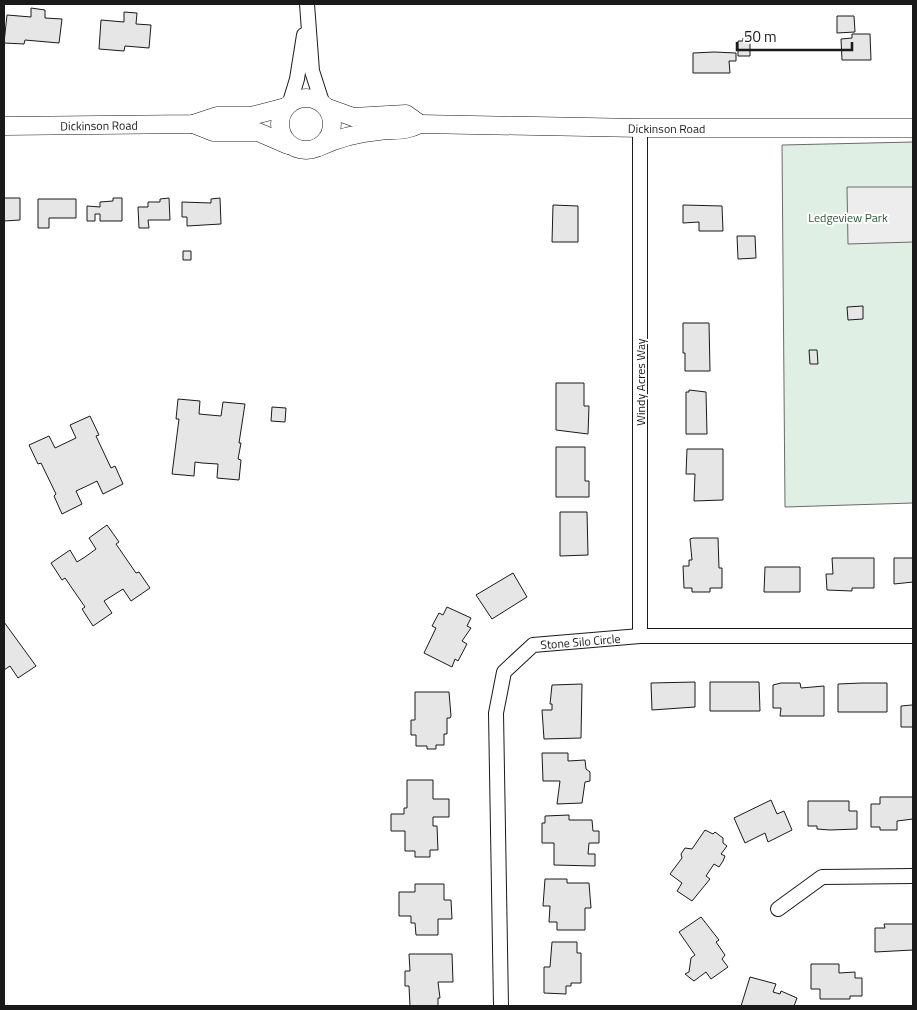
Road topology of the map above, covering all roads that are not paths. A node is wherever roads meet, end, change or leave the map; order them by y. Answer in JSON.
{"nodes":[{"id":1,"x":307,"y":11,"type":"edge"},
{"id":2,"x":288,"y":104,"type":"junction"},
{"id":3,"x":325,"y":105,"type":"junction"},
{"id":4,"x":193,"y":124,"type":"junction"},
{"id":5,"x":420,"y":124,"type":"junction"},
{"id":6,"x":4,"y":126,"type":"edge"},
{"id":7,"x":640,"y":128,"type":"junction"},
{"id":8,"x":913,"y":128,"type":"edge"},
{"id":9,"x":293,"y":147,"type":"junction"},
{"id":10,"x":319,"y":147,"type":"junction"},
{"id":11,"x":640,"y":636,"type":"junction"},
{"id":12,"x":913,"y":636,"type":"edge"},
{"id":13,"x":913,"y":876,"type":"edge"},
{"id":14,"x":778,"y":909,"type":"dead end"},
{"id":15,"x":501,"y":1006,"type":"edge"}],
"edges":[{"from":1,"to":2,"type":"street"},
{"from":1,"to":3,"type":"street"},
{"from":2,"to":3,"type":"street"},
{"from":2,"to":4,"type":"street","name":"Dickinson Road"},
{"from":2,"to":9,"type":"street"},
{"from":3,"to":5,"type":"street","name":"Dickinson Road"},
{"from":3,"to":10,"type":"street"},
{"from":4,"to":6,"type":"street","name":"Dickinson Road"},
{"from":4,"to":9,"type":"street","name":"Dickinson Road"},
{"from":5,"to":7,"type":"street","name":"Dickinson Road"},
{"from":5,"to":10,"type":"street","name":"Dickinson Road"},
{"from":7,"to":8,"type":"street","name":"Dickinson Road"},
{"from":7,"to":11,"type":"street","name":"Windy Acres Way"},
{"from":9,"to":10,"type":"street"},
{"from":11,"to":12,"type":"street","name":"Stone Silo Circle"},
{"from":11,"to":15,"type":"street","name":"Stone Silo Circle"},
{"from":13,"to":14,"type":"street"}]}
